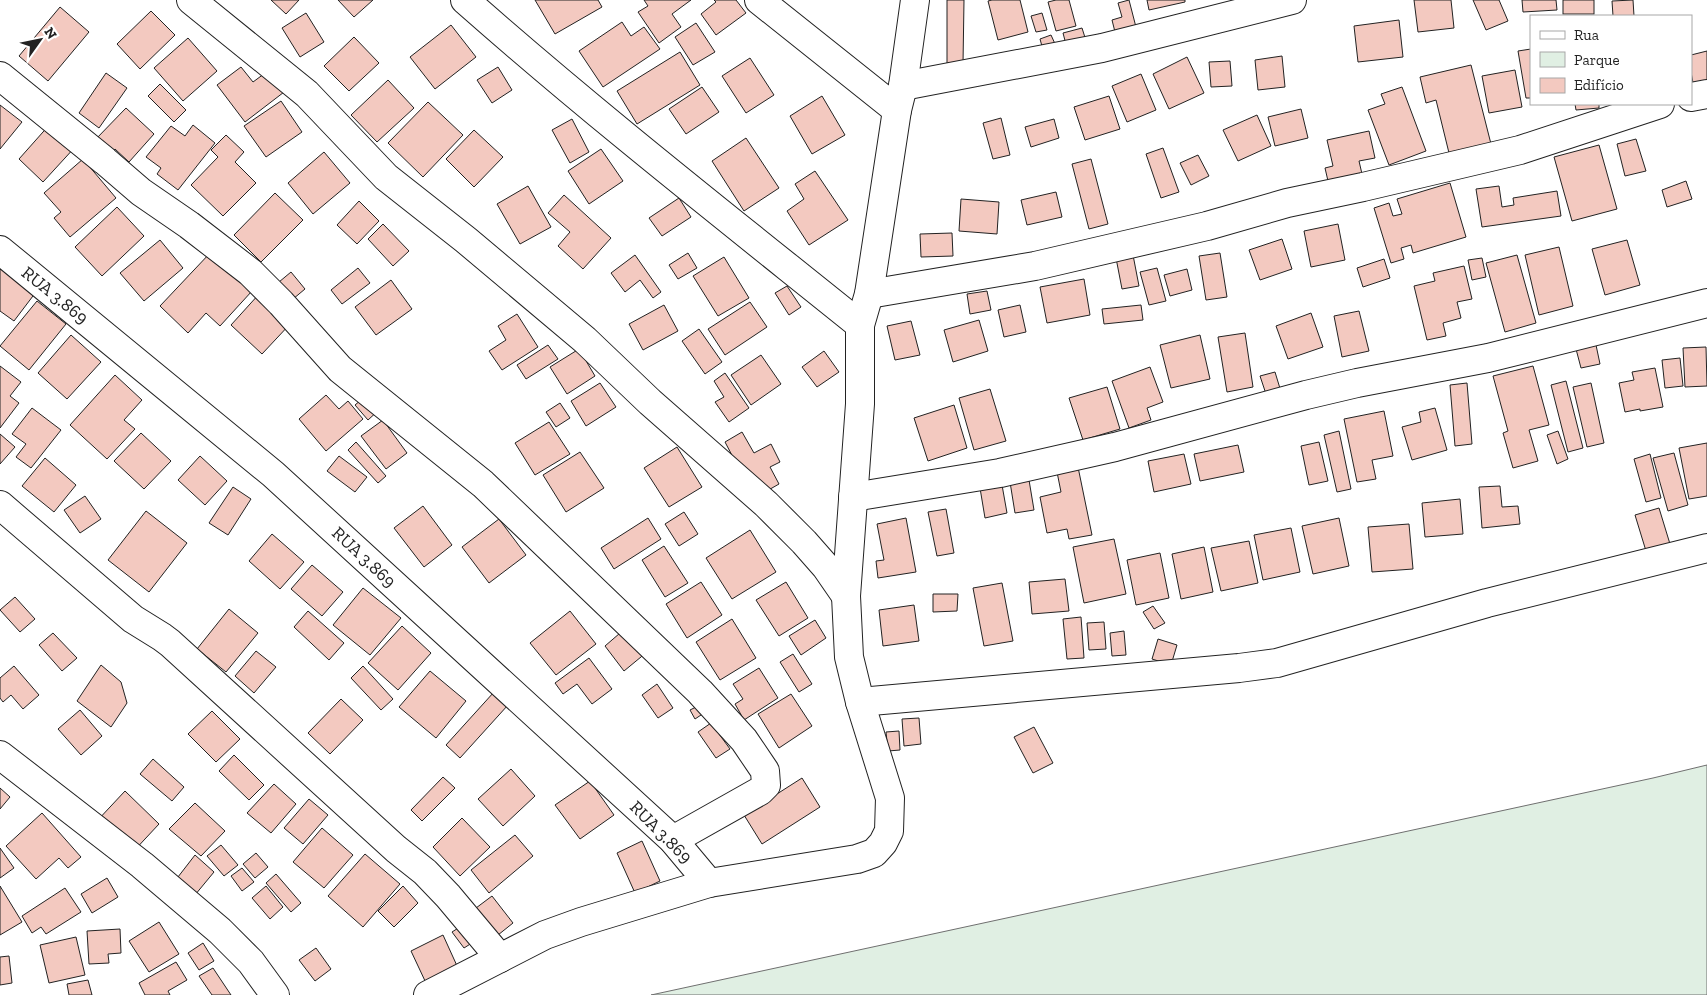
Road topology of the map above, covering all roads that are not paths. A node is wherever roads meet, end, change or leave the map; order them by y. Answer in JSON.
{"nodes":[{"id":1,"x":191,"y":0,"type":"edge"},
{"id":2,"x":465,"y":0,"type":"edge"},
{"id":3,"x":759,"y":0,"type":"edge"},
{"id":4,"x":915,"y":0,"type":"edge"},
{"id":5,"x":1292,"y":0,"type":"edge"},
{"id":6,"x":0,"y":76,"type":"edge"},
{"id":7,"x":1707,"y":94,"type":"edge"},
{"id":8,"x":1692,"y":97,"type":"edge"},
{"id":9,"x":900,"y":98,"type":"junction"},
{"id":10,"x":1657,"y":105,"type":"edge"},
{"id":11,"x":0,"y":250,"type":"edge"},
{"id":12,"x":869,"y":294,"type":"junction"},
{"id":13,"x":1707,"y":303,"type":"edge"},
{"id":14,"x":860,"y":325,"type":"junction"},
{"id":15,"x":853,"y":497,"type":"junction"},
{"id":16,"x":0,"y":505,"type":"edge"},
{"id":17,"x":1707,"y":548,"type":"edge"},
{"id":18,"x":846,"y":596,"type":"junction"},
{"id":19,"x":860,"y":702,"type":"junction"},
{"id":20,"x":0,"y":755,"type":"edge"},
{"id":21,"x":673,"y":840,"type":"junction"},
{"id":22,"x":709,"y":883,"type":"junction"},
{"id":23,"x":500,"y":958,"type":"junction"},
{"id":24,"x":275,"y":995,"type":"edge"},
{"id":25,"x":428,"y":995,"type":"edge"}],
"edges":[{"from":1,"to":18,"type":"street"},
{"from":2,"to":14,"type":"street"},
{"from":3,"to":9,"type":"street"},
{"from":4,"to":9,"type":"street"},
{"from":5,"to":9,"type":"street"},
{"from":6,"to":21,"type":"street"},
{"from":7,"to":8,"type":"street"},
{"from":9,"to":12,"type":"street"},
{"from":10,"to":12,"type":"street"},
{"from":11,"to":21,"type":"street","name":"RUA 3.869"},
{"from":12,"to":14,"type":"street"},
{"from":13,"to":15,"type":"street"},
{"from":14,"to":15,"type":"street"},
{"from":15,"to":18,"type":"street"},
{"from":16,"to":23,"type":"street"},
{"from":17,"to":19,"type":"street"},
{"from":18,"to":19,"type":"street"},
{"from":19,"to":22,"type":"street"},
{"from":20,"to":24,"type":"street"},
{"from":21,"to":22,"type":"street","name":"RUA 3.869"},
{"from":22,"to":23,"type":"street"},
{"from":23,"to":25,"type":"street"}]}
